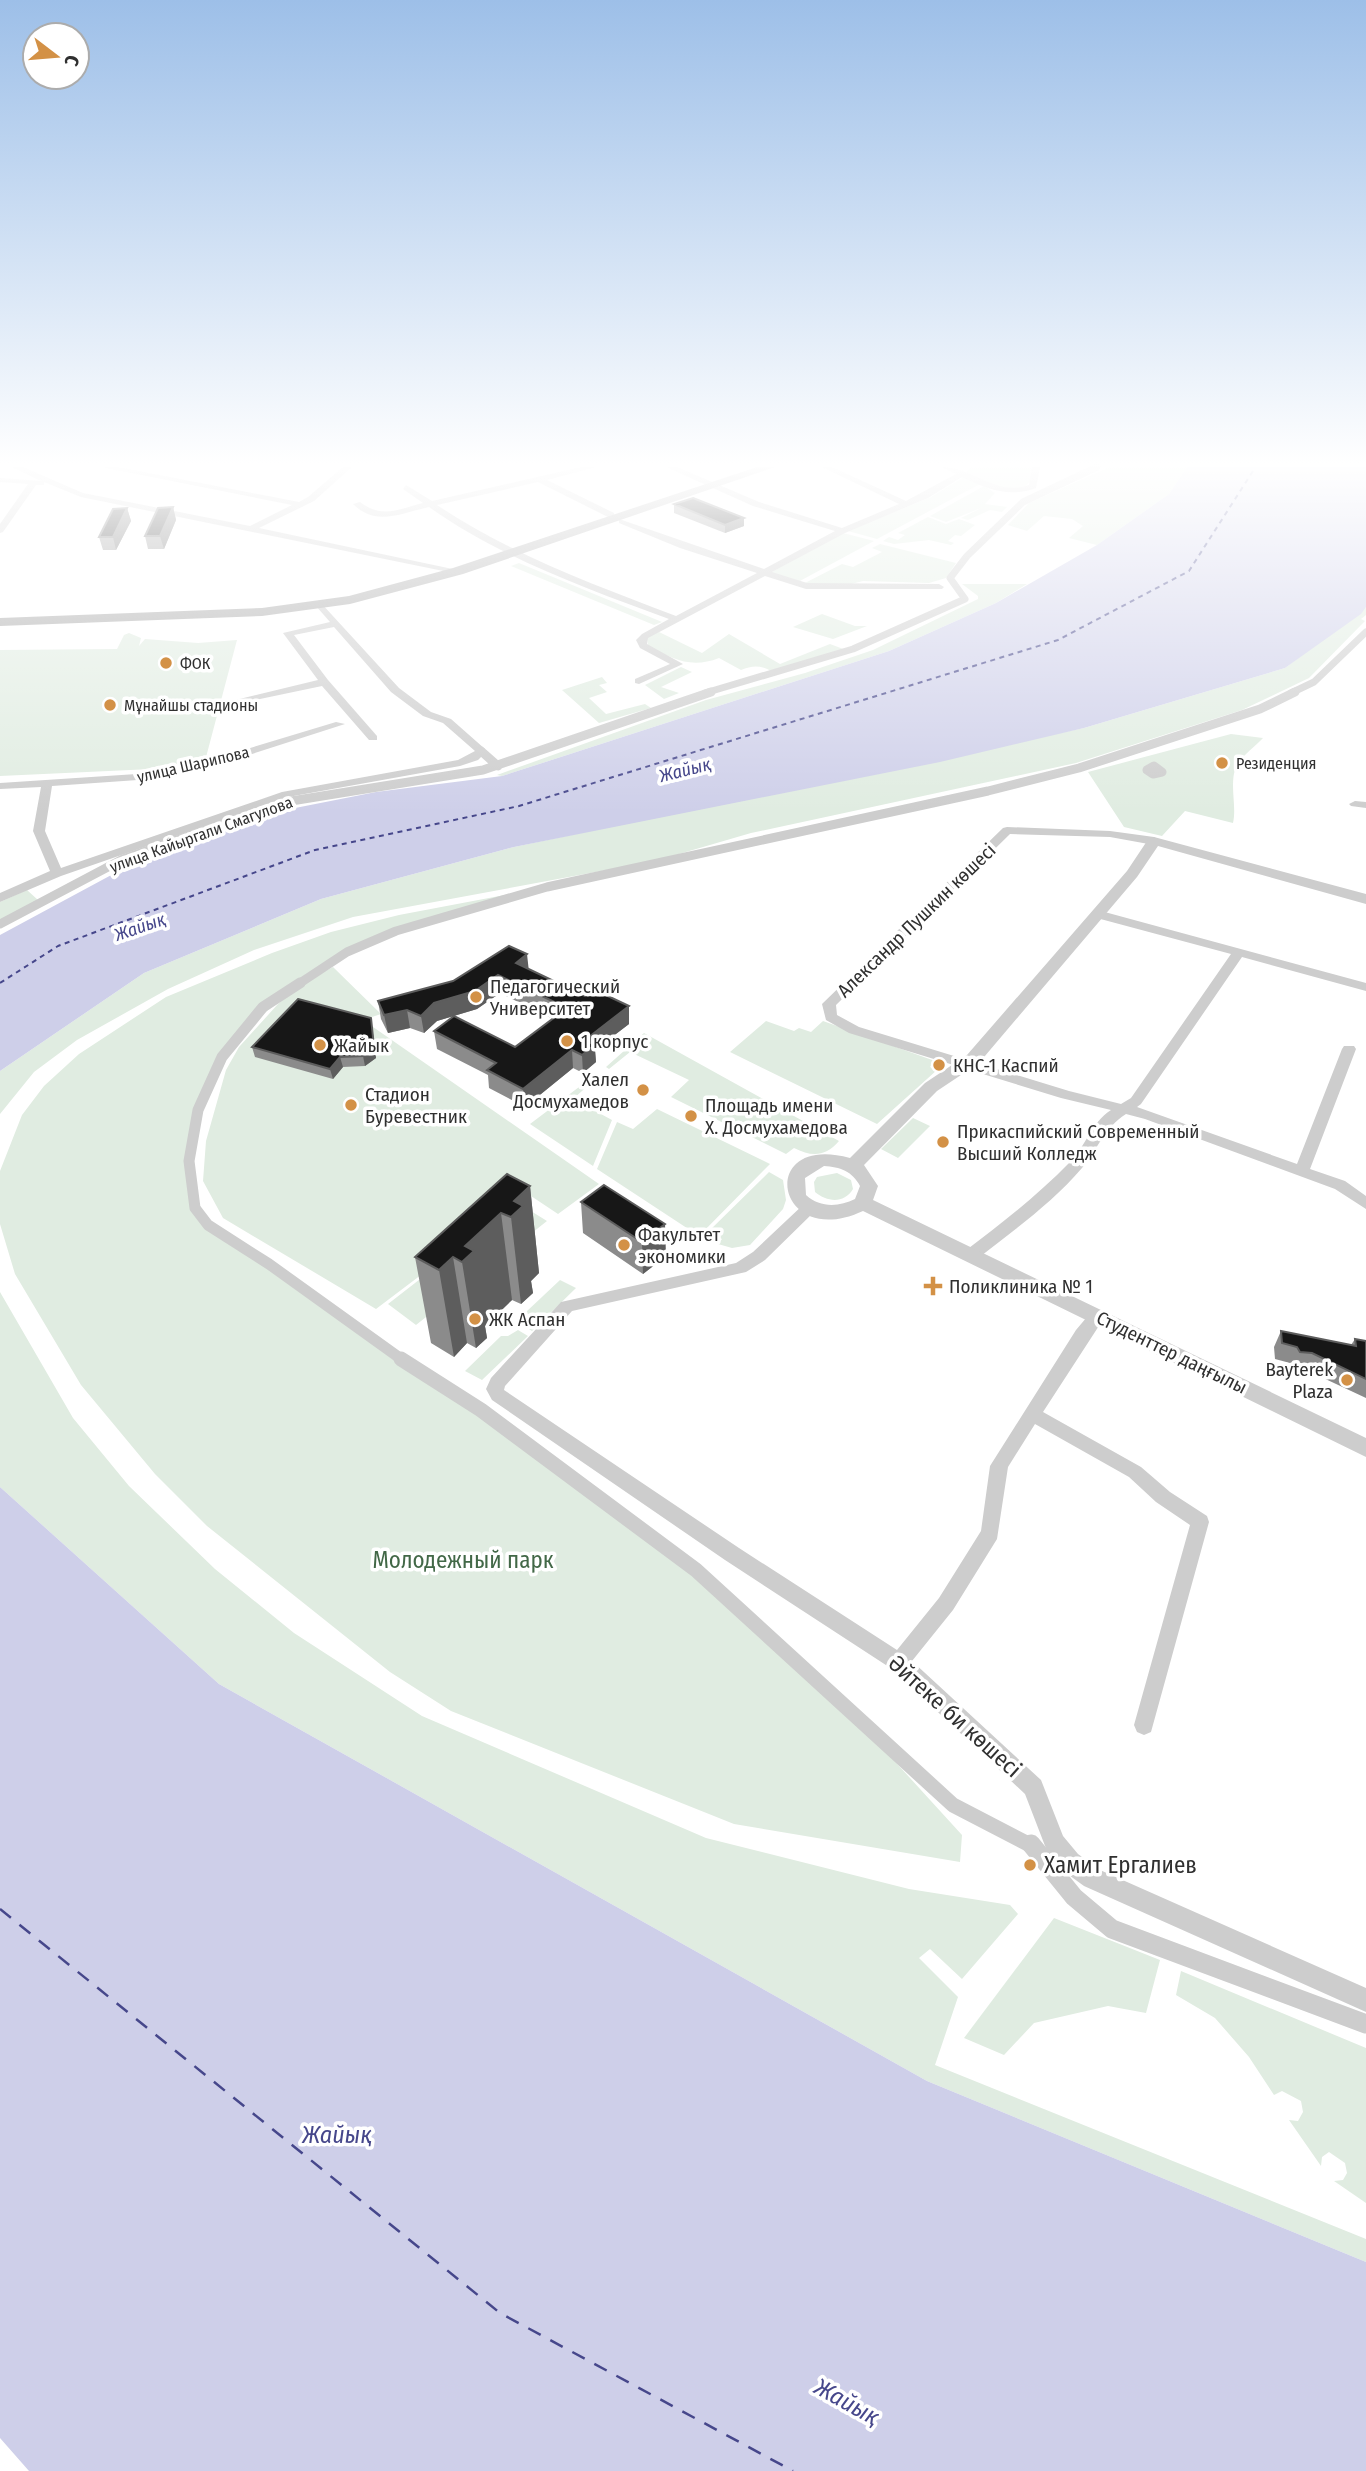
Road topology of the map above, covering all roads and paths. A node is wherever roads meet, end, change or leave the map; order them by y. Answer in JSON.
{"nodes":[{"id":1,"x":414,"y":582,"type":"edge"},
{"id":2,"x":585,"y":582,"type":"edge"},
{"id":3,"x":747,"y":582,"type":"edge"},
{"id":4,"x":793,"y":582,"type":"edge"},
{"id":5,"x":953,"y":582,"type":"edge"},
{"id":6,"x":939,"y":587,"type":"dead end"},
{"id":7,"x":321,"y":606,"type":"junction"},
{"id":8,"x":674,"y":618,"type":"junction"},
{"id":9,"x":0,"y":622,"type":"edge"},
{"id":10,"x":335,"y":624,"type":"junction"},
{"id":11,"x":1366,"y":632,"type":"edge"},
{"id":12,"x":639,"y":681,"type":"dead end"},
{"id":13,"x":324,"y":682,"type":"junction"},
{"id":14,"x":231,"y":704,"type":"dead end"},
{"id":15,"x":340,"y":723,"type":"dead end"},
{"id":16,"x":373,"y":737,"type":"dead end"},
{"id":17,"x":481,"y":751,"type":"junction"},
{"id":18,"x":498,"y":766,"type":"junction"},
{"id":19,"x":47,"y":785,"type":"junction"},
{"id":20,"x":0,"y":786,"type":"edge"},
{"id":21,"x":1154,"y":841,"type":"junction"},
{"id":22,"x":57,"y":873,"type":"junction"},
{"id":23,"x":0,"y":898,"type":"edge"},
{"id":24,"x":1366,"y":899,"type":"edge"},
{"id":25,"x":1097,"y":914,"type":"junction"},
{"id":26,"x":0,"y":924,"type":"edge"},
{"id":27,"x":1238,"y":952,"type":"junction"},
{"id":28,"x":1366,"y":987,"type":"edge"},
{"id":29,"x":1349,"y":1049,"type":"dead end"},
{"id":30,"x":966,"y":1063,"type":"junction"},
{"id":31,"x":1126,"y":1108,"type":"junction"},
{"id":32,"x":853,"y":1166,"type":"junction"},
{"id":33,"x":1302,"y":1171,"type":"junction"},
{"id":34,"x":863,"y":1203,"type":"junction"},
{"id":35,"x":1366,"y":1204,"type":"edge"},
{"id":36,"x":809,"y":1208,"type":"junction"},
{"id":37,"x":971,"y":1255,"type":"junction"},
{"id":38,"x":1098,"y":1315,"type":"junction"},
{"id":39,"x":1032,"y":1414,"type":"junction"},
{"id":40,"x":1366,"y":1448,"type":"edge"},
{"id":41,"x":899,"y":1661,"type":"junction"},
{"id":42,"x":1144,"y":1725,"type":"dead end"},
{"id":43,"x":1366,"y":2000,"type":"edge"},
{"id":44,"x":1366,"y":2024,"type":"edge"}],
"edges":[{"from":1,"to":7,"type":"main road"},
{"from":2,"to":8,"type":"street"},
{"from":3,"to":8,"type":"street"},
{"from":4,"to":6,"type":"street"},
{"from":5,"to":18,"type":"street","name":"улица Кайыргали Смагулова"},
{"from":7,"to":9,"type":"main road"},
{"from":7,"to":10,"type":"street"},
{"from":8,"to":12,"type":"street"},
{"from":10,"to":13,"type":"street"},
{"from":10,"to":17,"type":"street"},
{"from":11,"to":44,"type":"street"},
{"from":13,"to":14,"type":"street"},
{"from":13,"to":16,"type":"street"},
{"from":15,"to":19,"type":"street","name":"улица Шарипова"},
{"from":17,"to":18,"type":"street"},
{"from":17,"to":22,"type":"street","name":"улица Кайыргали Смагулова"},
{"from":18,"to":26,"type":"street","name":"улица Кайыргали Смагулова"},
{"from":19,"to":20,"type":"street","name":"улица Шарипова"},
{"from":19,"to":22,"type":"street"},
{"from":21,"to":24,"type":"street"},
{"from":21,"to":25,"type":"street"},
{"from":21,"to":30,"type":"street","name":"Александр Пушкин көшесі"},
{"from":22,"to":23,"type":"street","name":"улица Кайыргали Смагулова"},
{"from":25,"to":27,"type":"street"},
{"from":25,"to":30,"type":"street"},
{"from":27,"to":28,"type":"street"},
{"from":27,"to":31,"type":"street"},
{"from":29,"to":33,"type":"street"},
{"from":30,"to":31,"type":"street"},
{"from":30,"to":32,"type":"street"},
{"from":31,"to":33,"type":"street"},
{"from":31,"to":37,"type":"street"},
{"from":32,"to":34,"type":"street"},
{"from":32,"to":36,"type":"street"},
{"from":33,"to":35,"type":"street"},
{"from":34,"to":36,"type":"street"},
{"from":34,"to":37,"type":"street","name":"Студенттер даңғылы"},
{"from":36,"to":41,"type":"street","name":"Әйтеке би көшесі"},
{"from":37,"to":38,"type":"street","name":"Студенттер даңғылы"},
{"from":38,"to":39,"type":"street"},
{"from":38,"to":40,"type":"street","name":"Студенттер даңғылы"},
{"from":39,"to":41,"type":"street"},
{"from":39,"to":42,"type":"street"},
{"from":41,"to":43,"type":"street","name":"Әйтеке би көшесі"}]}
